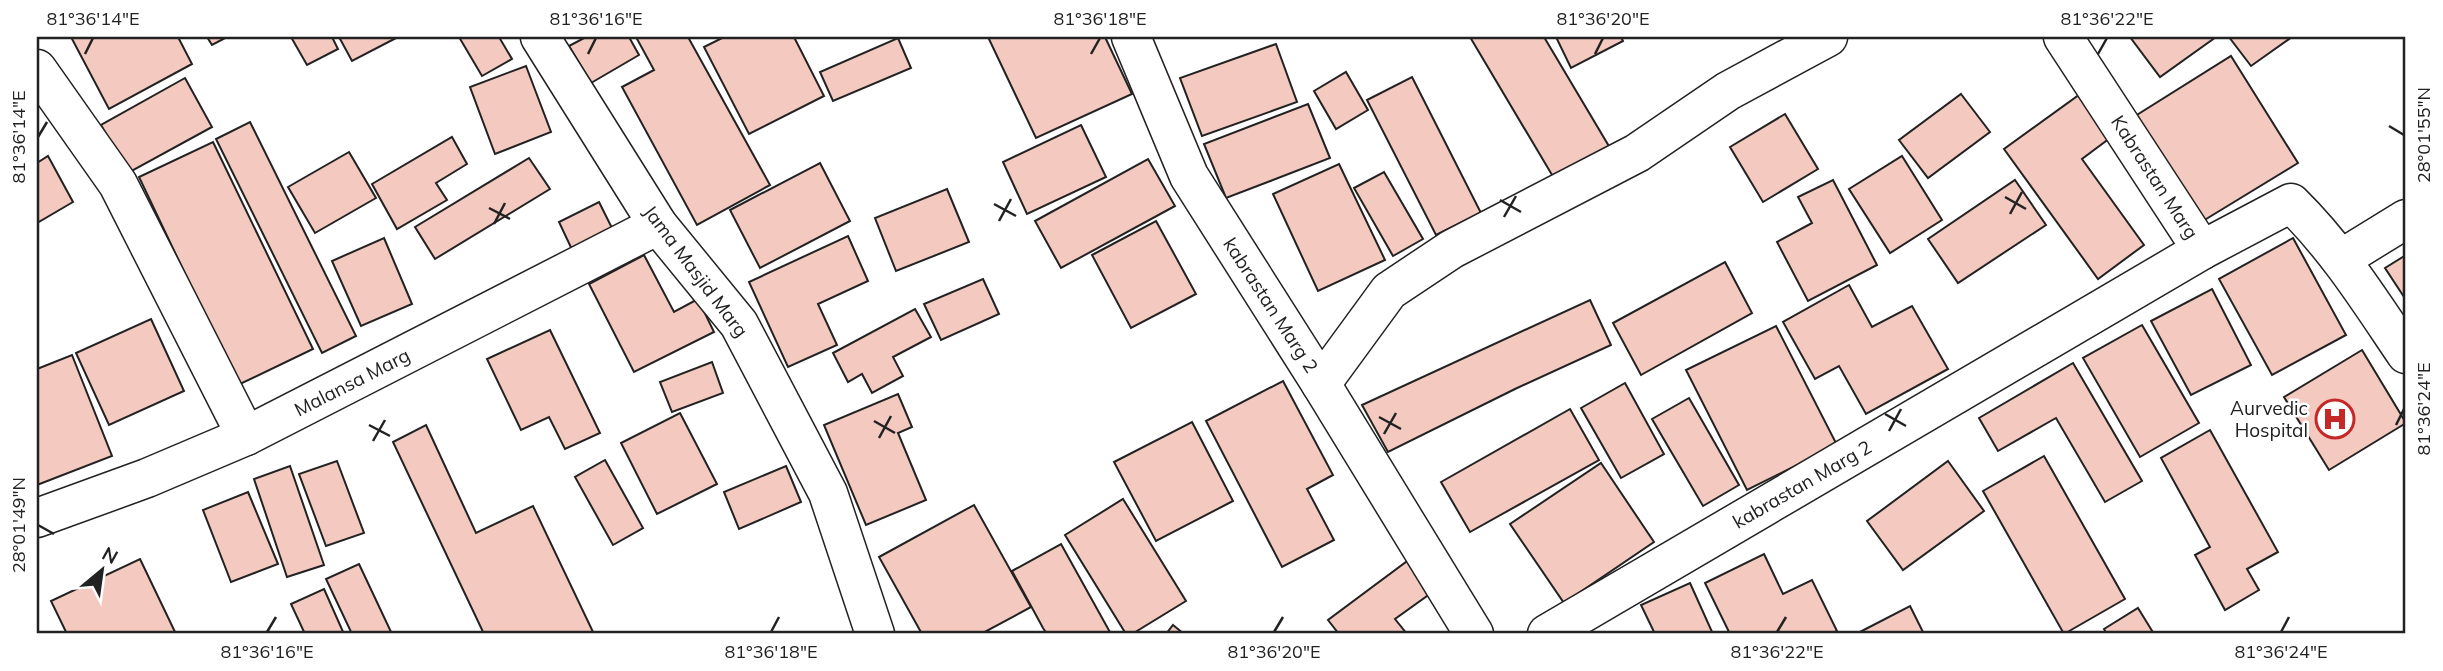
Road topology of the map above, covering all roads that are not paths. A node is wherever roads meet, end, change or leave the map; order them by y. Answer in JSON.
{"nodes":[{"id":1,"x":540,"y":37,"type":"edge"},
{"id":2,"x":1131,"y":37,"type":"edge"},
{"id":3,"x":1828,"y":37,"type":"edge"},
{"id":4,"x":2063,"y":37,"type":"edge"},
{"id":5,"x":37,"y":69,"type":"edge"},
{"id":6,"x":2406,"y":219,"type":"edge"},
{"id":7,"x":658,"y":225,"type":"junction"},
{"id":8,"x":2202,"y":250,"type":"junction"},
{"id":9,"x":2341,"y":259,"type":"junction"},
{"id":10,"x":2406,"y":354,"type":"edge"},
{"id":11,"x":1321,"y":384,"type":"junction"},
{"id":12,"x":246,"y":436,"type":"junction"},
{"id":13,"x":37,"y":519,"type":"edge"},
{"id":14,"x":875,"y":634,"type":"edge"},
{"id":15,"x":1474,"y":634,"type":"edge"},
{"id":16,"x":1547,"y":634,"type":"edge"}],
"edges":[{"from":1,"to":7,"type":"street","name":"Jama Masjid Marg"},
{"from":2,"to":11,"type":"street","name":"kabrastan Marg 2"},
{"from":3,"to":11,"type":"street"},
{"from":4,"to":8,"type":"street","name":"Kabrastan Marg"},
{"from":5,"to":12,"type":"street"},
{"from":6,"to":9,"type":"street"},
{"from":7,"to":12,"type":"street","name":"Malansa Marg"},
{"from":7,"to":14,"type":"street","name":"Jama Masjid Marg"},
{"from":8,"to":9,"type":"street","name":"Kabrastan Marg"},
{"from":8,"to":16,"type":"street","name":"kabrastan Marg 2"},
{"from":9,"to":10,"type":"street","name":"Kabrastan Marg"},
{"from":11,"to":15,"type":"street","name":"kabrastan Marg 2"},
{"from":12,"to":13,"type":"street","name":"Malansa Marg"}]}
